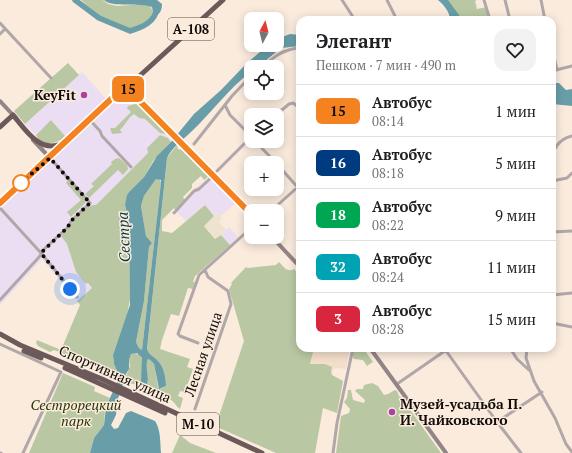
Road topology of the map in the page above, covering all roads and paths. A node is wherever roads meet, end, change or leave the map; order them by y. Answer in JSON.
{"nodes":[{"id":1,"x":223,"y":0,"type":"edge"},
{"id":2,"x":342,"y":0,"type":"edge"},
{"id":3,"x":387,"y":0,"type":"edge"},
{"id":4,"x":484,"y":0,"type":"edge"},
{"id":5,"x":505,"y":0,"type":"edge"},
{"id":6,"x":541,"y":0,"type":"edge"},
{"id":7,"x":352,"y":16,"type":"edge"},
{"id":8,"x":395,"y":16,"type":"edge"},
{"id":9,"x":489,"y":16,"type":"edge"},
{"id":10,"x":509,"y":16,"type":"edge"},
{"id":11,"x":544,"y":16,"type":"edge"},
{"id":12,"x":0,"y":23,"type":"edge"},
{"id":13,"x":5,"y":29,"type":"junction"},
{"id":14,"x":0,"y":34,"type":"edge"},
{"id":15,"x":296,"y":48,"type":"edge"},
{"id":16,"x":270,"y":60,"type":"edge"},
{"id":17,"x":556,"y":66,"type":"edge"},
{"id":18,"x":572,"y":66,"type":"edge"},
{"id":19,"x":557,"y":70,"type":"joint"},
{"id":20,"x":51,"y":78,"type":"dead end"},
{"id":21,"x":244,"y":83,"type":"edge"},
{"id":22,"x":125,"y":86,"type":"junction"},
{"id":23,"x":0,"y":101,"type":"edge"},
{"id":24,"x":296,"y":104,"type":"edge"},
{"id":25,"x":225,"y":105,"type":"junction"},
{"id":26,"x":284,"y":108,"type":"edge"},
{"id":27,"x":13,"y":115,"type":"junction"},
{"id":28,"x":89,"y":119,"type":"junction"},
{"id":29,"x":0,"y":127,"type":"edge"},
{"id":30,"x":244,"y":129,"type":"edge"},
{"id":31,"x":28,"y":133,"type":"junction"},
{"id":32,"x":572,"y":136,"type":"edge"},
{"id":33,"x":68,"y":139,"type":"junction"},
{"id":34,"x":244,"y":143,"type":"edge"},
{"id":35,"x":43,"y":144,"type":"junction"},
{"id":36,"x":194,"y":144,"type":"dead end"},
{"id":37,"x":261,"y":148,"type":"edge"},
{"id":38,"x":556,"y":148,"type":"edge"},
{"id":39,"x":269,"y":156,"type":"edge"},
{"id":40,"x":51,"y":158,"type":"junction"},
{"id":41,"x":132,"y":167,"type":"dead end"},
{"id":42,"x":284,"y":172,"type":"edge"},
{"id":43,"x":215,"y":173,"type":"junction"},
{"id":44,"x":572,"y":173,"type":"edge"},
{"id":45,"x":556,"y":180,"type":"edge"},
{"id":46,"x":296,"y":184,"type":"edge"},
{"id":47,"x":296,"y":190,"type":"edge"},
{"id":48,"x":0,"y":202,"type":"edge"},
{"id":49,"x":279,"y":204,"type":"edge"},
{"id":50,"x":244,"y":206,"type":"edge"},
{"id":51,"x":0,"y":208,"type":"edge"},
{"id":52,"x":174,"y":213,"type":"dead end"},
{"id":53,"x":572,"y":231,"type":"edge"},
{"id":54,"x":556,"y":232,"type":"edge"},
{"id":55,"x":244,"y":234,"type":"edge"},
{"id":56,"x":279,"y":244,"type":"edge"},
{"id":57,"x":41,"y":253,"type":"junction"},
{"id":58,"x":296,"y":262,"type":"edge"},
{"id":59,"x":205,"y":270,"type":"junction"},
{"id":60,"x":572,"y":294,"type":"edge"},
{"id":61,"x":556,"y":295,"type":"edge"},
{"id":62,"x":77,"y":297,"type":"dead end"},
{"id":63,"x":0,"y":300,"type":"edge"},
{"id":64,"x":556,"y":324,"type":"edge"},
{"id":65,"x":572,"y":327,"type":"edge"},
{"id":66,"x":1,"y":338,"type":"edge"},
{"id":67,"x":198,"y":343,"type":"dead end"},
{"id":68,"x":352,"y":352,"type":"edge"},
{"id":69,"x":373,"y":352,"type":"edge"},
{"id":70,"x":442,"y":352,"type":"edge"},
{"id":71,"x":448,"y":352,"type":"edge"},
{"id":72,"x":513,"y":352,"type":"edge"},
{"id":73,"x":527,"y":352,"type":"edge"},
{"id":74,"x":530,"y":371,"type":"junction"},
{"id":75,"x":397,"y":384,"type":"junction"},
{"id":76,"x":542,"y":392,"type":"junction"},
{"id":77,"x":134,"y":396,"type":"junction"},
{"id":78,"x":195,"y":409,"type":"dead end"},
{"id":79,"x":497,"y":422,"type":"junction"},
{"id":80,"x":572,"y":452,"type":"edge"},
{"id":81,"x":22,"y":453,"type":"edge"},
{"id":82,"x":254,"y":453,"type":"edge"},
{"id":83,"x":262,"y":453,"type":"edge"},
{"id":84,"x":333,"y":453,"type":"edge"},
{"id":85,"x":446,"y":453,"type":"edge"},
{"id":86,"x":521,"y":453,"type":"edge"}],
"edges":[{"from":1,"to":22,"type":"highway","number":"А-108"},
{"from":2,"to":7,"type":"street"},
{"from":3,"to":8,"type":"street"},
{"from":4,"to":9,"type":"street"},
{"from":5,"to":10,"type":"street"},
{"from":6,"to":11,"type":"street"},
{"from":12,"to":13,"type":"street"},
{"from":13,"to":14,"type":"street"},
{"from":13,"to":20,"type":"street"},
{"from":15,"to":16,"type":"street"},
{"from":17,"to":19,"type":"street"},
{"from":18,"to":19,"type":"street"},
{"from":21,"to":25,"type":"street"},
{"from":22,"to":28,"type":"highway","number":"А-108"},
{"from":22,"to":43,"type":"street"},
{"from":23,"to":27,"type":"street"},
{"from":24,"to":26,"type":"street"},
{"from":25,"to":30,"type":"street"},
{"from":25,"to":36,"type":"street"},
{"from":27,"to":29,"type":"highway"},
{"from":27,"to":31,"type":"highway"},
{"from":28,"to":33,"type":"highway","number":"А-108"},
{"from":28,"to":41,"type":"street"},
{"from":31,"to":35,"type":"highway"},
{"from":31,"to":40,"type":"street"},
{"from":32,"to":38,"type":"street"},
{"from":33,"to":35,"type":"highway","number":"А-108"},
{"from":33,"to":40,"type":"street"},
{"from":34,"to":43,"type":"street"},
{"from":35,"to":40,"type":"street"},
{"from":37,"to":39,"type":"street"},
{"from":40,"to":48,"type":"street"},
{"from":40,"to":57,"type":"street"},
{"from":42,"to":46,"type":"street"},
{"from":43,"to":50,"type":"street"},
{"from":43,"to":52,"type":"street"},
{"from":44,"to":45,"type":"street"},
{"from":47,"to":49,"type":"street"},
{"from":51,"to":57,"type":"street"},
{"from":53,"to":54,"type":"street"},
{"from":55,"to":59,"type":"street"},
{"from":56,"to":58,"type":"street"},
{"from":57,"to":62,"type":"street"},
{"from":57,"to":63,"type":"street"},
{"from":59,"to":67,"type":"street"},
{"from":59,"to":78,"type":"street","name":"Лесная улица"},
{"from":60,"to":61,"type":"street"},
{"from":64,"to":65,"type":"street"},
{"from":66,"to":77,"type":"highway","name":"Спортивная улица","number":"М-10"},
{"from":66,"to":81,"type":"street"},
{"from":68,"to":84,"type":"street"},
{"from":69,"to":75,"type":"street"},
{"from":70,"to":75,"type":"street"},
{"from":71,"to":79,"type":"street"},
{"from":72,"to":74,"type":"street"},
{"from":73,"to":74,"type":"street"},
{"from":74,"to":76,"type":"street"},
{"from":75,"to":85,"type":"street"},
{"from":76,"to":79,"type":"street"},
{"from":76,"to":80,"type":"street"},
{"from":77,"to":82,"type":"highway","name":"Спортивная улица","number":"М-10"},
{"from":77,"to":83,"type":"highway","name":"Спортивная улица","number":"М-10"},
{"from":79,"to":86,"type":"street"}]}
